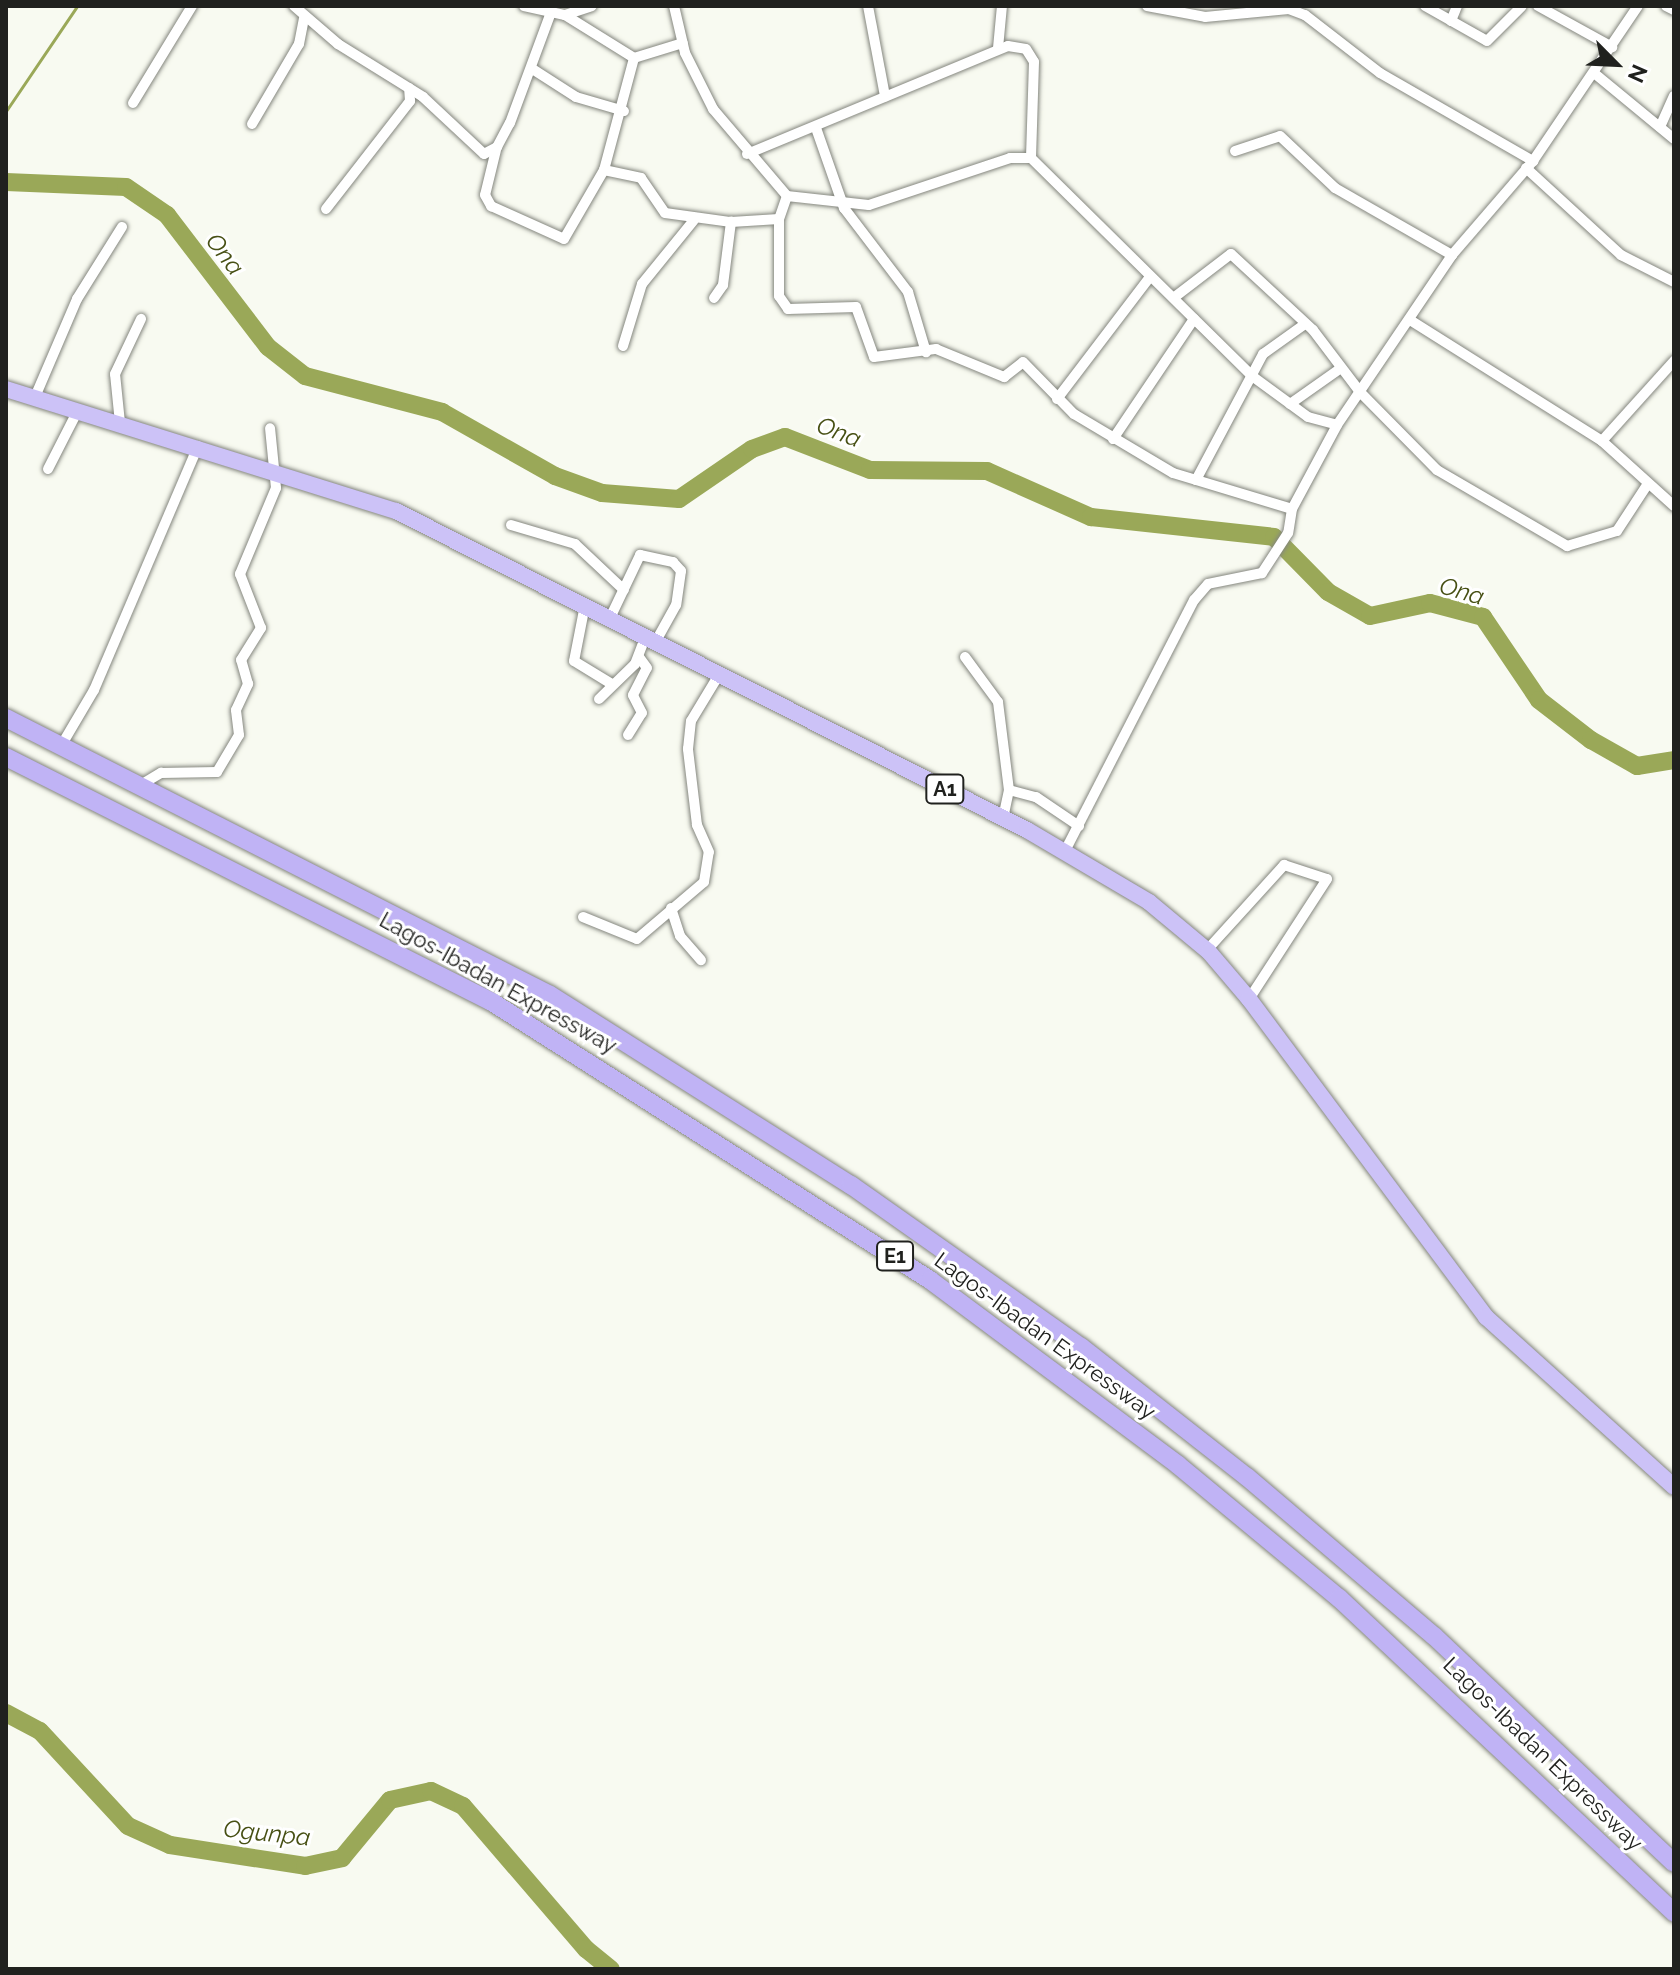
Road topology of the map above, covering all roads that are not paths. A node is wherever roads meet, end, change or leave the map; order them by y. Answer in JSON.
{"nodes":[{"id":1,"x":192,"y":6,"type":"edge"},
{"id":2,"x":294,"y":6,"type":"edge"},
{"id":3,"x":524,"y":6,"type":"edge"},
{"id":4,"x":592,"y":6,"type":"edge"},
{"id":5,"x":674,"y":6,"type":"edge"},
{"id":6,"x":868,"y":6,"type":"edge"},
{"id":7,"x":1002,"y":6,"type":"edge"},
{"id":8,"x":1147,"y":6,"type":"edge"},
{"id":9,"x":1425,"y":6,"type":"edge"},
{"id":10,"x":1457,"y":6,"type":"edge"},
{"id":11,"x":1522,"y":6,"type":"edge"},
{"id":12,"x":1538,"y":6,"type":"edge"},
{"id":13,"x":1638,"y":6,"type":"edge"},
{"id":14,"x":1666,"y":6,"type":"edge"},
{"id":15,"x":1674,"y":10,"type":"edge"},
{"id":16,"x":1247,"y":11,"type":"edge"},
{"id":17,"x":550,"y":15,"type":"junction"},
{"id":18,"x":565,"y":15,"type":"junction"},
{"id":19,"x":304,"y":18,"type":"junction"},
{"id":20,"x":1451,"y":21,"type":"junction"},
{"id":21,"x":683,"y":43,"type":"junction"},
{"id":22,"x":1612,"y":47,"type":"junction"},
{"id":23,"x":998,"y":48,"type":"junction"},
{"id":24,"x":634,"y":58,"type":"junction"},
{"id":25,"x":534,"y":70,"type":"junction"},
{"id":26,"x":1594,"y":73,"type":"junction"},
{"id":27,"x":409,"y":88,"type":"junction"},
{"id":28,"x":885,"y":96,"type":"junction"},
{"id":29,"x":1674,"y":96,"type":"edge"},
{"id":30,"x":133,"y":103,"type":"dead end"},
{"id":31,"x":624,"y":111,"type":"junction"},
{"id":32,"x":252,"y":124,"type":"dead end"},
{"id":33,"x":1660,"y":127,"type":"junction"},
{"id":34,"x":816,"y":128,"type":"junction"},
{"id":35,"x":1674,"y":139,"type":"edge"},
{"id":36,"x":496,"y":148,"type":"junction"},
{"id":37,"x":1235,"y":151,"type":"dead end"},
{"id":38,"x":747,"y":154,"type":"junction"},
{"id":39,"x":1031,"y":158,"type":"junction"},
{"id":40,"x":1530,"y":164,"type":"junction"},
{"id":41,"x":604,"y":170,"type":"junction"},
{"id":42,"x":787,"y":196,"type":"junction"},
{"id":43,"x":844,"y":208,"type":"junction"},
{"id":44,"x":326,"y":209,"type":"dead end"},
{"id":45,"x":779,"y":219,"type":"junction"},
{"id":46,"x":694,"y":220,"type":"junction"},
{"id":47,"x":731,"y":222,"type":"junction"},
{"id":48,"x":122,"y":227,"type":"dead end"},
{"id":49,"x":1452,"y":255,"type":"junction"},
{"id":50,"x":1150,"y":277,"type":"junction"},
{"id":51,"x":1674,"y":282,"type":"edge"},
{"id":52,"x":1176,"y":296,"type":"junction"},
{"id":53,"x":714,"y":298,"type":"dead end"},
{"id":54,"x":141,"y":319,"type":"dead end"},
{"id":55,"x":1194,"y":319,"type":"junction"},
{"id":56,"x":1410,"y":320,"type":"junction"},
{"id":57,"x":1305,"y":324,"type":"junction"},
{"id":58,"x":623,"y":346,"type":"dead end"},
{"id":59,"x":926,"y":352,"type":"junction"},
{"id":60,"x":1674,"y":361,"type":"edge"},
{"id":61,"x":1341,"y":368,"type":"junction"},
{"id":62,"x":1252,"y":376,"type":"junction"},
{"id":63,"x":6,"y":389,"type":"edge"},
{"id":64,"x":1360,"y":392,"type":"junction"},
{"id":65,"x":35,"y":397,"type":"junction"},
{"id":66,"x":1057,"y":399,"type":"junction"},
{"id":67,"x":1290,"y":404,"type":"junction"},
{"id":68,"x":78,"y":410,"type":"junction"},
{"id":69,"x":120,"y":423,"type":"junction"},
{"id":70,"x":1337,"y":425,"type":"junction"},
{"id":71,"x":270,"y":428,"type":"dead end"},
{"id":72,"x":1113,"y":439,"type":"junction"},
{"id":73,"x":1602,"y":441,"type":"junction"},
{"id":74,"x":198,"y":446,"type":"junction"},
{"id":75,"x":48,"y":469,"type":"dead end"},
{"id":76,"x":278,"y":470,"type":"junction"},
{"id":77,"x":1196,"y":480,"type":"junction"},
{"id":78,"x":1647,"y":485,"type":"junction"},
{"id":79,"x":1674,"y":506,"type":"edge"},
{"id":80,"x":1292,"y":509,"type":"junction"},
{"id":81,"x":511,"y":525,"type":"dead end"},
{"id":82,"x":624,"y":590,"type":"junction"},
{"id":83,"x":585,"y":605,"type":"junction"},
{"id":84,"x":610,"y":618,"type":"junction"},
{"id":85,"x":651,"y":639,"type":"junction"},
{"id":86,"x":639,"y":657,"type":"junction"},
{"id":87,"x":965,"y":657,"type":"dead end"},
{"id":88,"x":720,"y":673,"type":"junction"},
{"id":89,"x":610,"y":683,"type":"junction"},
{"id":90,"x":599,"y":699,"type":"dead end"},
{"id":91,"x":6,"y":718,"type":"edge"},
{"id":92,"x":628,"y":735,"type":"dead end"},
{"id":93,"x":61,"y":746,"type":"junction"},
{"id":94,"x":6,"y":757,"type":"edge"},
{"id":95,"x":139,"y":786,"type":"junction"},
{"id":96,"x":1009,"y":790,"type":"junction"},
{"id":97,"x":1003,"y":818,"type":"junction"},
{"id":98,"x":1079,"y":826,"type":"junction"},
{"id":99,"x":1065,"y":851,"type":"junction"},
{"id":100,"x":671,"y":908,"type":"junction"},
{"id":101,"x":583,"y":917,"type":"dead end"},
{"id":102,"x":1207,"y":950,"type":"junction"},
{"id":103,"x":701,"y":960,"type":"dead end"},
{"id":104,"x":1249,"y":999,"type":"junction"},
{"id":105,"x":1674,"y":1487,"type":"edge"},
{"id":106,"x":1674,"y":1863,"type":"edge"},
{"id":107,"x":1674,"y":1913,"type":"edge"}],
"edges":[{"from":1,"to":30,"type":"street"},
{"from":2,"to":19,"type":"street"},
{"from":3,"to":17,"type":"street"},
{"from":4,"to":18,"type":"street"},
{"from":5,"to":21,"type":"street"},
{"from":6,"to":28,"type":"street"},
{"from":7,"to":23,"type":"street"},
{"from":8,"to":16,"type":"street"},
{"from":9,"to":20,"type":"street"},
{"from":10,"to":20,"type":"street"},
{"from":11,"to":20,"type":"street"},
{"from":12,"to":22,"type":"street"},
{"from":13,"to":22,"type":"street"},
{"from":14,"to":15,"type":"street"},
{"from":16,"to":40,"type":"street"},
{"from":17,"to":18,"type":"street"},
{"from":17,"to":25,"type":"street"},
{"from":18,"to":24,"type":"street"},
{"from":19,"to":27,"type":"street"},
{"from":19,"to":32,"type":"street"},
{"from":21,"to":24,"type":"street"},
{"from":21,"to":38,"type":"street"},
{"from":22,"to":26,"type":"street"},
{"from":23,"to":28,"type":"street"},
{"from":23,"to":39,"type":"street"},
{"from":24,"to":31,"type":"street"},
{"from":25,"to":31,"type":"street"},
{"from":25,"to":36,"type":"street"},
{"from":26,"to":33,"type":"street"},
{"from":26,"to":40,"type":"street"},
{"from":27,"to":36,"type":"street"},
{"from":27,"to":44,"type":"street"},
{"from":28,"to":34,"type":"street"},
{"from":29,"to":33,"type":"street"},
{"from":31,"to":41,"type":"street"},
{"from":33,"to":35,"type":"street"},
{"from":34,"to":38,"type":"street"},
{"from":34,"to":43,"type":"street"},
{"from":36,"to":41,"type":"street"},
{"from":37,"to":49,"type":"street"},
{"from":38,"to":42,"type":"street"},
{"from":39,"to":43,"type":"street"},
{"from":39,"to":50,"type":"street"},
{"from":40,"to":49,"type":"street"},
{"from":40,"to":51,"type":"street"},
{"from":41,"to":46,"type":"street"},
{"from":42,"to":43,"type":"street"},
{"from":42,"to":45,"type":"street"},
{"from":43,"to":59,"type":"street"},
{"from":45,"to":47,"type":"street"},
{"from":45,"to":59,"type":"street"},
{"from":46,"to":47,"type":"street"},
{"from":46,"to":58,"type":"street"},
{"from":47,"to":53,"type":"street"},
{"from":48,"to":65,"type":"street"},
{"from":49,"to":56,"type":"street"},
{"from":50,"to":52,"type":"street"},
{"from":50,"to":66,"type":"street"},
{"from":52,"to":55,"type":"street"},
{"from":52,"to":57,"type":"street"},
{"from":54,"to":69,"type":"street"},
{"from":55,"to":62,"type":"street"},
{"from":55,"to":72,"type":"street"},
{"from":56,"to":64,"type":"street"},
{"from":56,"to":73,"type":"street"},
{"from":57,"to":61,"type":"street"},
{"from":57,"to":62,"type":"street"},
{"from":59,"to":66,"type":"street"},
{"from":60,"to":73,"type":"street"},
{"from":61,"to":64,"type":"street"},
{"from":61,"to":67,"type":"street"},
{"from":62,"to":67,"type":"street"},
{"from":62,"to":77,"type":"street"},
{"from":63,"to":65,"type":"highway","number":"A1"},
{"from":64,"to":70,"type":"street"},
{"from":64,"to":78,"type":"street"},
{"from":65,"to":68,"type":"highway","number":"A1"},
{"from":66,"to":72,"type":"street"},
{"from":67,"to":70,"type":"street"},
{"from":68,"to":69,"type":"highway","number":"A1"},
{"from":68,"to":75,"type":"street"},
{"from":69,"to":74,"type":"highway","number":"A1"},
{"from":70,"to":80,"type":"street"},
{"from":71,"to":76,"type":"street"},
{"from":72,"to":77,"type":"street"},
{"from":73,"to":78,"type":"street"},
{"from":74,"to":76,"type":"highway","number":"A1"},
{"from":74,"to":93,"type":"street"},
{"from":76,"to":83,"type":"highway","number":"A1"},
{"from":76,"to":95,"type":"street"},
{"from":77,"to":80,"type":"street"},
{"from":78,"to":79,"type":"street"},
{"from":80,"to":98,"type":"street"},
{"from":81,"to":82,"type":"street"},
{"from":82,"to":84,"type":"street"},
{"from":82,"to":85,"type":"street"},
{"from":83,"to":84,"type":"highway","number":"A1"},
{"from":83,"to":89,"type":"street"},
{"from":84,"to":85,"type":"highway","number":"A1"},
{"from":85,"to":86,"type":"street"},
{"from":85,"to":88,"type":"highway","number":"A1"},
{"from":86,"to":89,"type":"street"},
{"from":86,"to":92,"type":"street"},
{"from":87,"to":96,"type":"street"},
{"from":88,"to":97,"type":"highway","number":"A1"},
{"from":88,"to":100,"type":"street"},
{"from":89,"to":90,"type":"street"},
{"from":91,"to":93,"type":"highway","name":"Lagos-Ibadan Expressway","number":"E1"},
{"from":93,"to":95,"type":"highway","name":"Lagos-Ibadan Expressway","number":"E1"},
{"from":94,"to":107,"type":"highway","name":"Lagos-Ibadan Expressway","number":"E1"},
{"from":95,"to":106,"type":"highway","name":"Lagos-Ibadan Expressway","number":"E1"},
{"from":96,"to":97,"type":"street"},
{"from":96,"to":98,"type":"street"},
{"from":97,"to":99,"type":"highway","number":"A1"},
{"from":98,"to":99,"type":"street"},
{"from":99,"to":102,"type":"highway","number":"A1"},
{"from":100,"to":101,"type":"street"},
{"from":100,"to":103,"type":"street"},
{"from":102,"to":104,"type":"highway","number":"A1"},
{"from":102,"to":104,"type":"street"},
{"from":104,"to":105,"type":"highway","number":"A1"}]}
